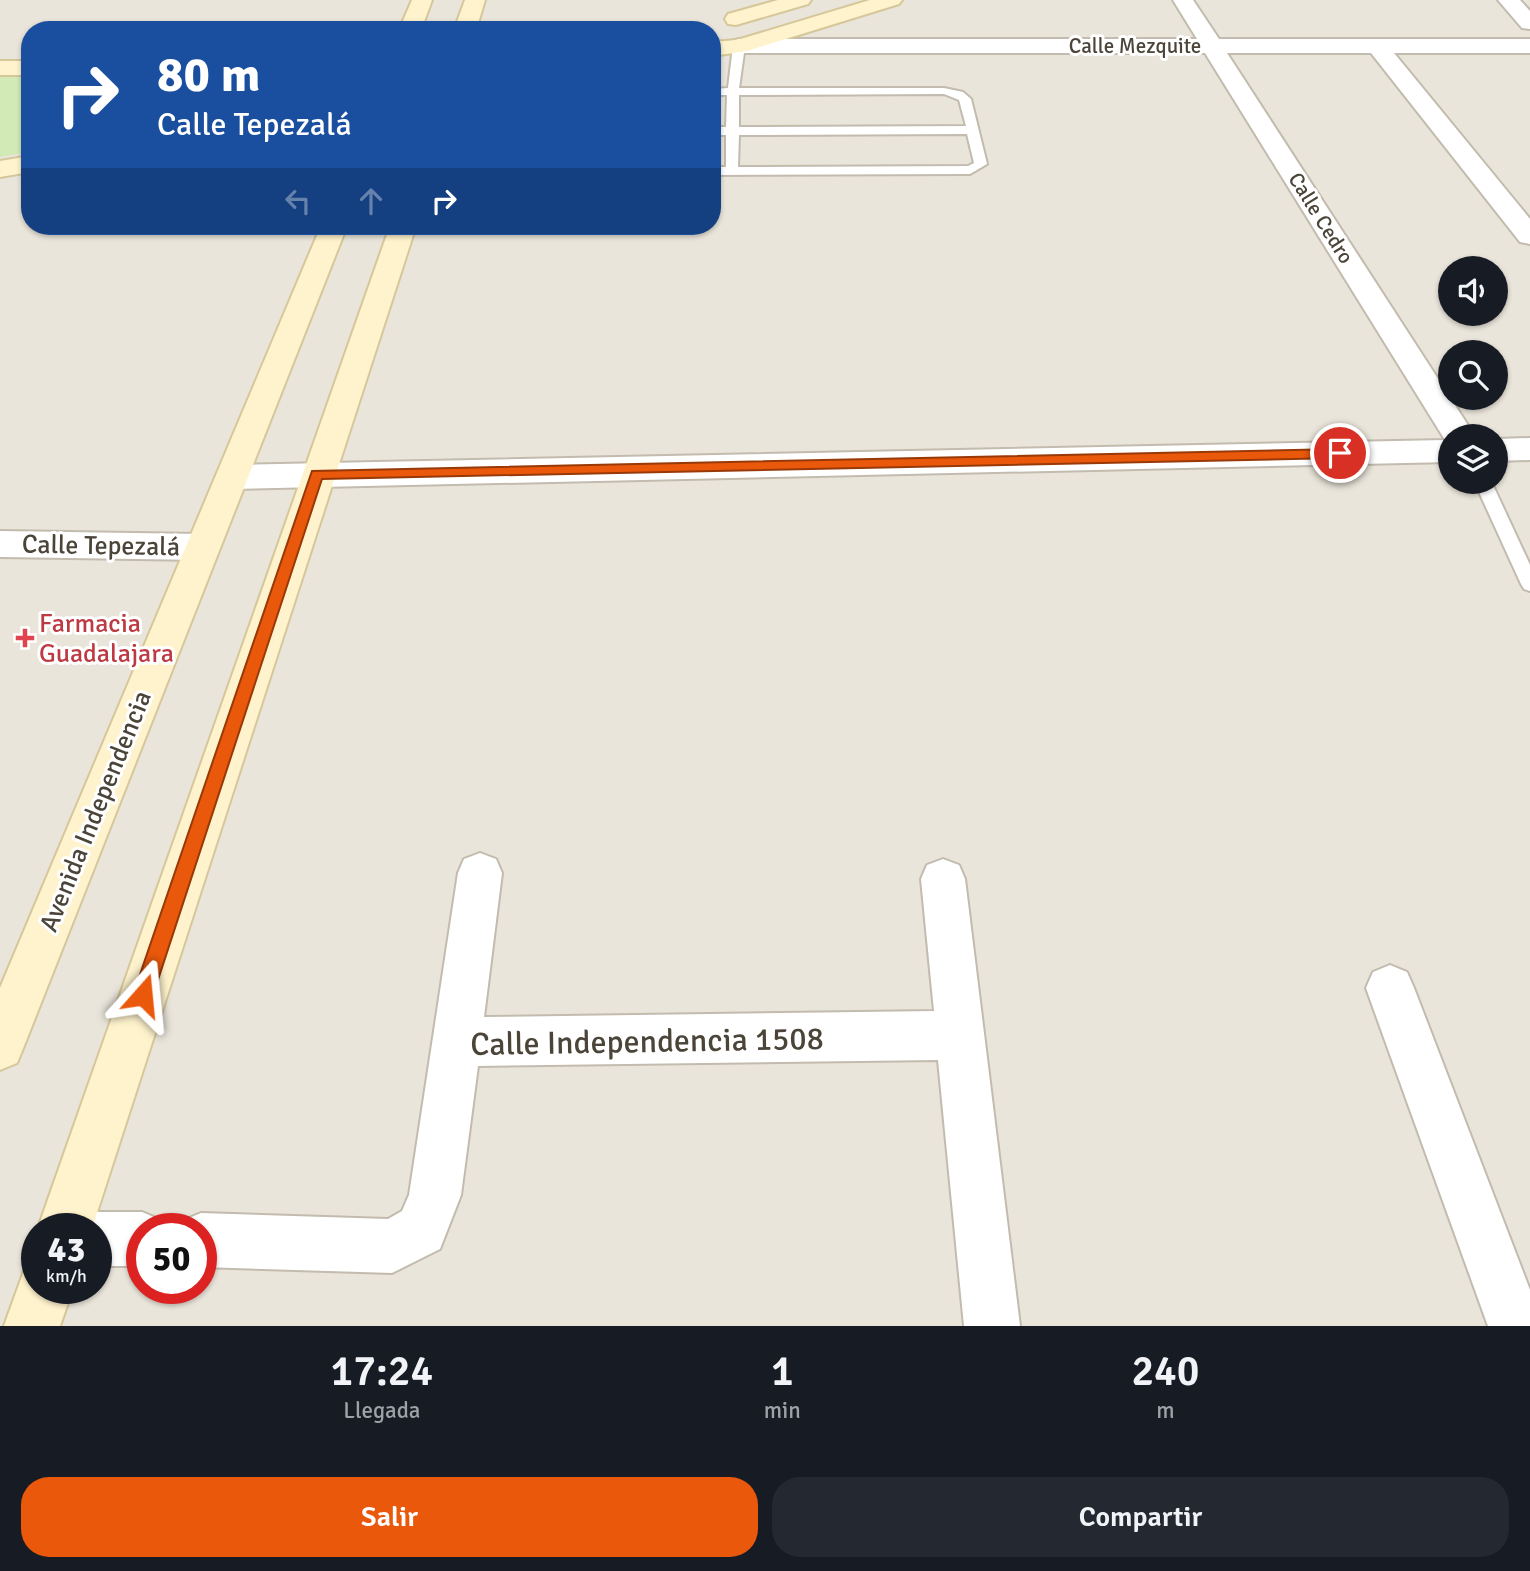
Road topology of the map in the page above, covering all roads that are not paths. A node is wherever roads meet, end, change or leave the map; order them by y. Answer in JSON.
{"nodes":[{"id":1,"x":422,"y":0,"type":"edge"},
{"id":2,"x":475,"y":0,"type":"edge"},
{"id":3,"x":801,"y":0,"type":"edge"},
{"id":4,"x":892,"y":0,"type":"edge"},
{"id":5,"x":1183,"y":0,"type":"edge"},
{"id":6,"x":1508,"y":0,"type":"edge"},
{"id":7,"x":757,"y":7,"type":"edge"},
{"id":8,"x":414,"y":21,"type":"edge"},
{"id":9,"x":468,"y":21,"type":"edge"},
{"id":10,"x":721,"y":22,"type":"edge"},
{"id":11,"x":1530,"y":23,"type":"edge"},
{"id":12,"x":739,"y":46,"type":"junction"},
{"id":13,"x":1212,"y":46,"type":"junction"},
{"id":14,"x":1377,"y":46,"type":"junction"},
{"id":15,"x":1530,"y":46,"type":"edge"},
{"id":16,"x":721,"y":49,"type":"edge"},
{"id":17,"x":0,"y":68,"type":"edge"},
{"id":18,"x":21,"y":68,"type":"edge"},
{"id":19,"x":733,"y":91,"type":"junction"},
{"id":20,"x":721,"y":92,"type":"edge"},
{"id":21,"x":971,"y":130,"type":"junction"},
{"id":22,"x":721,"y":131,"type":"edge"},
{"id":23,"x":733,"y":131,"type":"junction"},
{"id":24,"x":21,"y":166,"type":"edge"},
{"id":25,"x":0,"y":171,"type":"edge"},
{"id":26,"x":721,"y":171,"type":"edge"},
{"id":27,"x":732,"y":171,"type":"junction"},
{"id":28,"x":21,"y":172,"type":"edge"},
{"id":29,"x":330,"y":235,"type":"edge"},
{"id":30,"x":400,"y":235,"type":"edge"},
{"id":31,"x":1530,"y":236,"type":"edge"},
{"id":32,"x":1451,"y":424,"type":"edge"},
{"id":33,"x":1530,"y":449,"type":"edge"},
{"id":34,"x":1508,"y":450,"type":"edge"},
{"id":35,"x":1438,"y":451,"type":"edge"},
{"id":36,"x":317,"y":475,"type":"junction"},
{"id":37,"x":233,"y":477,"type":"junction"},
{"id":38,"x":1488,"y":494,"type":"edge"},
{"id":39,"x":0,"y":544,"type":"edge"},
{"id":40,"x":202,"y":547,"type":"junction"},
{"id":41,"x":1530,"y":584,"type":"edge"},
{"id":42,"x":480,"y":873,"type":"dead end"},
{"id":43,"x":943,"y":879,"type":"dead end"},
{"id":44,"x":1390,"y":988,"type":"dead end"},
{"id":45,"x":959,"y":1035,"type":"junction"},
{"id":46,"x":456,"y":1042,"type":"junction"},
{"id":47,"x":0,"y":1046,"type":"edge"},
{"id":48,"x":70,"y":1213,"type":"edge"},
{"id":49,"x":217,"y":1240,"type":"edge"},
{"id":50,"x":40,"y":1304,"type":"edge"},
{"id":51,"x":32,"y":1326,"type":"edge"},
{"id":52,"x":992,"y":1326,"type":"edge"},
{"id":53,"x":1516,"y":1326,"type":"edge"}],
"edges":[{"from":1,"to":8,"type":"main road"},
{"from":2,"to":9,"type":"main road"},
{"from":3,"to":7,"type":"main road"},
{"from":4,"to":12,"type":"main road"},
{"from":5,"to":13,"type":"street","name":"Calle Cedro"},
{"from":6,"to":11,"type":"street"},
{"from":7,"to":10,"type":"main road"},
{"from":12,"to":13,"type":"street","name":"Calle Mezquite"},
{"from":12,"to":16,"type":"main road"},
{"from":12,"to":19,"type":"lane"},
{"from":13,"to":14,"type":"street","name":"Calle Mezquite"},
{"from":13,"to":32,"type":"street","name":"Calle Cedro"},
{"from":14,"to":15,"type":"street","name":"Calle Mezquite"},
{"from":14,"to":31,"type":"street"},
{"from":17,"to":18,"type":"main road"},
{"from":19,"to":20,"type":"lane"},
{"from":19,"to":21,"type":"lane"},
{"from":19,"to":23,"type":"lane"},
{"from":21,"to":23,"type":"lane"},
{"from":21,"to":27,"type":"lane"},
{"from":22,"to":23,"type":"lane"},
{"from":23,"to":27,"type":"lane"},
{"from":24,"to":25,"type":"main road"},
{"from":25,"to":28,"type":"main road"},
{"from":26,"to":27,"type":"lane"},
{"from":29,"to":37,"type":"main road","name":"Avenida Independencia"},
{"from":30,"to":36,"type":"main road"},
{"from":33,"to":34,"type":"street"},
{"from":35,"to":36,"type":"street"},
{"from":36,"to":37,"type":"street"},
{"from":36,"to":48,"type":"main road"},
{"from":37,"to":40,"type":"main road","name":"Avenida Independencia"},
{"from":38,"to":41,"type":"lane"},
{"from":39,"to":40,"type":"street","name":"Calle Tepezalá"},
{"from":40,"to":47,"type":"main road","name":"Avenida Independencia"},
{"from":42,"to":46,"type":"street"},
{"from":43,"to":45,"type":"street"},
{"from":44,"to":53,"type":"street"},
{"from":45,"to":46,"type":"street","name":"Calle Independencia 1508"},
{"from":45,"to":52,"type":"street"},
{"from":46,"to":49,"type":"street","name":"Calle Independencia 1508"},
{"from":50,"to":51,"type":"main road"}]}
